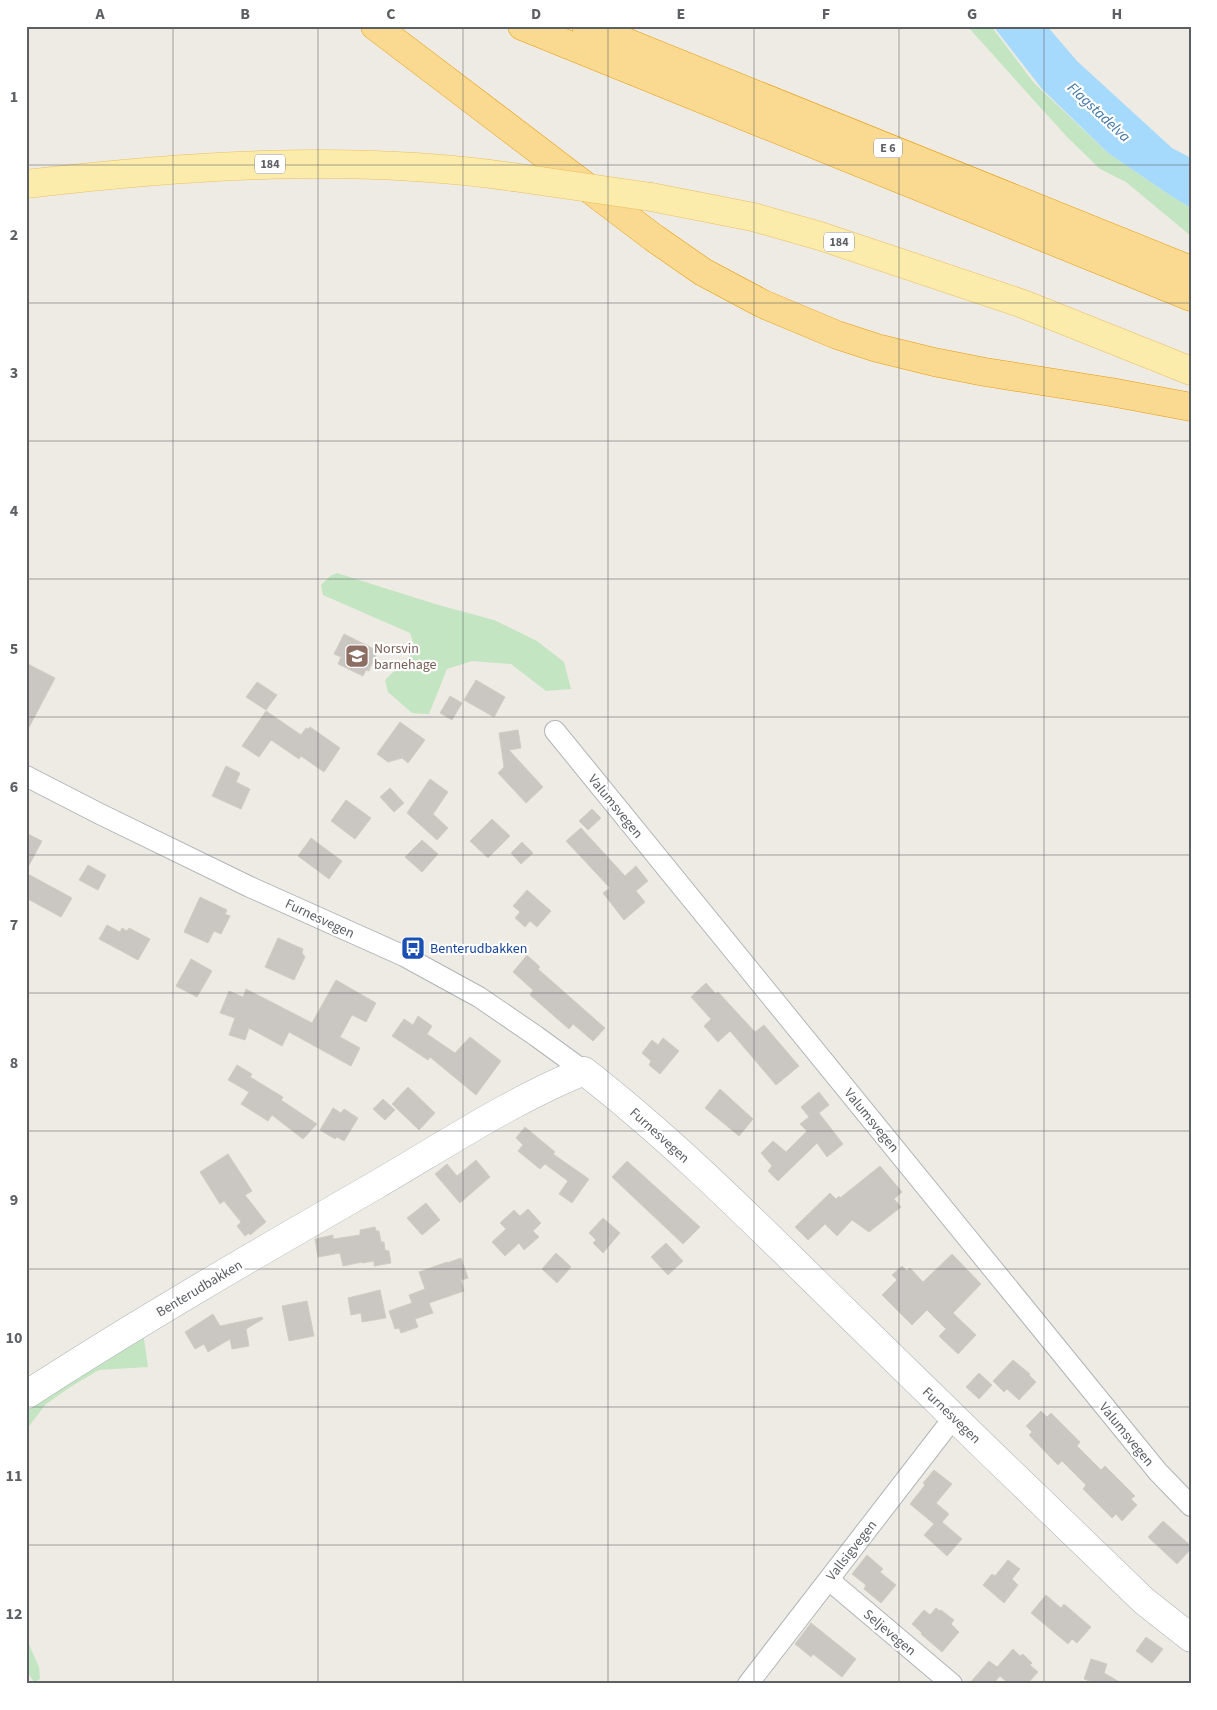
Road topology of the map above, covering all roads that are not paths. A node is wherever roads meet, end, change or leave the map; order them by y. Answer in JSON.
{"nodes":[{"id":1,"x":375,"y":26,"type":"edge"},
{"id":2,"x":522,"y":26,"type":"edge"},
{"id":3,"x":586,"y":26,"type":"edge"},
{"id":4,"x":26,"y":184,"type":"edge"},
{"id":5,"x":1191,"y":270,"type":"edge"},
{"id":6,"x":1191,"y":297,"type":"edge"},
{"id":7,"x":1191,"y":371,"type":"edge"},
{"id":8,"x":1191,"y":407,"type":"edge"},
{"id":9,"x":555,"y":732,"type":"dead end"},
{"id":10,"x":26,"y":776,"type":"edge"},
{"id":11,"x":584,"y":1071,"type":"junction"},
{"id":12,"x":26,"y":1395,"type":"edge"},
{"id":13,"x":954,"y":1417,"type":"junction"},
{"id":14,"x":1191,"y":1506,"type":"edge"},
{"id":15,"x":829,"y":1580,"type":"junction"},
{"id":16,"x":1191,"y":1638,"type":"edge"},
{"id":17,"x":748,"y":1684,"type":"edge"},
{"id":18,"x":952,"y":1684,"type":"edge"}],
"edges":[{"from":1,"to":8,"type":"highway"},
{"from":2,"to":6,"type":"highway","number":"E 6"},
{"from":3,"to":5,"type":"highway","number":"E 6"},
{"from":4,"to":7,"type":"main road","number":"184","bridge":true},
{"from":9,"to":14,"type":"street","name":"Valumsvegen"},
{"from":10,"to":11,"type":"street","name":"Furnesvegen"},
{"from":11,"to":12,"type":"main road","name":"Benterudbakken"},
{"from":11,"to":13,"type":"main road","name":"Furnesvegen"},
{"from":13,"to":15,"type":"street","name":"Vallsigvegen"},
{"from":13,"to":16,"type":"main road","name":"Furnesvegen"},
{"from":15,"to":17,"type":"street","name":"Vallsigvegen"},
{"from":15,"to":18,"type":"street","name":"Seljevegen"}]}
